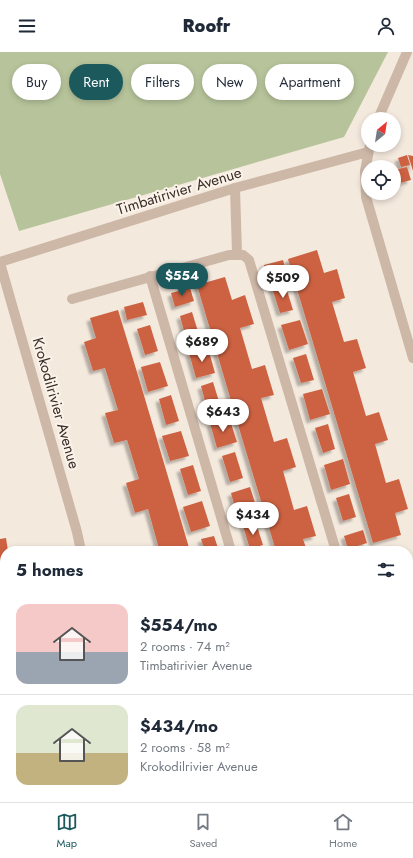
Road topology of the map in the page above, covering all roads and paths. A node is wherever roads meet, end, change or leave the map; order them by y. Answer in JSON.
{"nodes":[{"id":1,"x":407,"y":52,"type":"edge"},
{"id":2,"x":381,"y":112,"type":"edge"},
{"id":3,"x":361,"y":150,"type":"edge"},
{"id":4,"x":368,"y":152,"type":"edge"},
{"id":5,"x":235,"y":188,"type":"junction"},
{"id":6,"x":237,"y":254,"type":"junction"},
{"id":7,"x":0,"y":262,"type":"edge"},
{"id":8,"x":150,"y":276,"type":"junction"},
{"id":9,"x":72,"y":298,"type":"dead end"},
{"id":10,"x":413,"y":358,"type":"edge"},
{"id":11,"x":80,"y":546,"type":"edge"},
{"id":12,"x":229,"y":546,"type":"edge"},
{"id":13,"x":335,"y":546,"type":"edge"}],
"edges":[{"from":1,"to":2,"type":"street"},
{"from":3,"to":5,"type":"street","name":"Timbatirivier Avenue"},
{"from":4,"to":10,"type":"street"},
{"from":5,"to":6,"type":"street"},
{"from":5,"to":7,"type":"street","name":"Timbatirivier Avenue"},
{"from":6,"to":8,"type":"street"},
{"from":6,"to":13,"type":"street"},
{"from":7,"to":11,"type":"street","name":"Krokodilrivier Avenue"},
{"from":8,"to":9,"type":"street"},
{"from":8,"to":12,"type":"street"}]}
